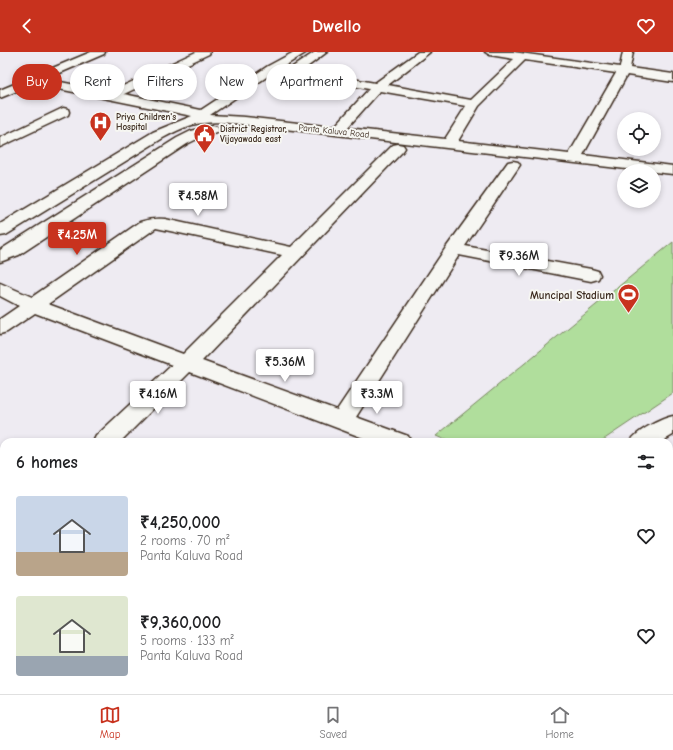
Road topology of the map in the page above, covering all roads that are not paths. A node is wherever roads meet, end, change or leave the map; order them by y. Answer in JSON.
{"nodes":[{"id":1,"x":100,"y":52,"type":"edge"},
{"id":2,"x":205,"y":52,"type":"edge"},
{"id":3,"x":302,"y":52,"type":"edge"},
{"id":4,"x":322,"y":52,"type":"edge"},
{"id":5,"x":425,"y":52,"type":"edge"},
{"id":6,"x":490,"y":52,"type":"edge"},
{"id":7,"x":628,"y":52,"type":"edge"},
{"id":8,"x":525,"y":54,"type":"edge"},
{"id":9,"x":280,"y":64,"type":"edge"},
{"id":10,"x":304,"y":64,"type":"edge"},
{"id":11,"x":62,"y":68,"type":"edge"},
{"id":12,"x":624,"y":68,"type":"junction"},
{"id":13,"x":266,"y":72,"type":"edge"},
{"id":14,"x":673,"y":72,"type":"edge"},
{"id":15,"x":673,"y":78,"type":"edge"},
{"id":16,"x":357,"y":83,"type":"edge"},
{"id":17,"x":377,"y":87,"type":"junction"},
{"id":18,"x":12,"y":89,"type":"edge"},
{"id":19,"x":125,"y":89,"type":"edge"},
{"id":20,"x":0,"y":94,"type":"edge"},
{"id":21,"x":124,"y":100,"type":"edge"},
{"id":22,"x":474,"y":104,"type":"junction"},
{"id":23,"x":238,"y":107,"type":"dead end"},
{"id":24,"x":63,"y":112,"type":"dead end"},
{"id":25,"x":197,"y":123,"type":"junction"},
{"id":26,"x":219,"y":125,"type":"junction"},
{"id":27,"x":0,"y":130,"type":"edge"},
{"id":28,"x":337,"y":131,"type":"junction"},
{"id":29,"x":18,"y":135,"type":"junction"},
{"id":30,"x":0,"y":143,"type":"edge"},
{"id":31,"x":450,"y":144,"type":"junction"},
{"id":32,"x":398,"y":148,"type":"junction"},
{"id":33,"x":574,"y":158,"type":"junction"},
{"id":34,"x":513,"y":165,"type":"junction"},
{"id":35,"x":673,"y":170,"type":"edge"},
{"id":36,"x":617,"y":176,"type":"edge"},
{"id":37,"x":661,"y":182,"type":"edge"},
{"id":38,"x":673,"y":183,"type":"edge"},
{"id":39,"x":0,"y":231,"type":"edge"},
{"id":40,"x":454,"y":249,"type":"junction"},
{"id":41,"x":295,"y":253,"type":"junction"},
{"id":42,"x":0,"y":257,"type":"edge"},
{"id":43,"x":591,"y":275,"type":"dead end"},
{"id":44,"x":0,"y":290,"type":"edge"},
{"id":45,"x":33,"y":305,"type":"junction"},
{"id":46,"x":0,"y":328,"type":"edge"},
{"id":47,"x":188,"y":362,"type":"junction"},
{"id":48,"x":342,"y":421,"type":"junction"},
{"id":49,"x":673,"y":424,"type":"edge"},
{"id":50,"x":109,"y":438,"type":"edge"},
{"id":51,"x":388,"y":438,"type":"edge"},
{"id":52,"x":649,"y":438,"type":"edge"}],
"edges":[{"from":1,"to":11,"type":"street"},
{"from":2,"to":19,"type":"street"},
{"from":3,"to":9,"type":"street"},
{"from":4,"to":10,"type":"street"},
{"from":5,"to":17,"type":"street"},
{"from":6,"to":8,"type":"street"},
{"from":7,"to":12,"type":"street"},
{"from":8,"to":12,"type":"street"},
{"from":8,"to":22,"type":"street"},
{"from":12,"to":14,"type":"street"},
{"from":12,"to":15,"type":"street"},
{"from":12,"to":33,"type":"street"},
{"from":13,"to":25,"type":"street"},
{"from":16,"to":17,"type":"street"},
{"from":17,"to":22,"type":"street"},
{"from":17,"to":28,"type":"street"},
{"from":18,"to":20,"type":"street"},
{"from":21,"to":25,"type":"street"},
{"from":22,"to":31,"type":"street"},
{"from":23,"to":26,"type":"street"},
{"from":24,"to":29,"type":"street"},
{"from":25,"to":26,"type":"street","name":"Panta Kaluva Road"},
{"from":25,"to":39,"type":"street","name":"Panta Kaluva Road"},
{"from":25,"to":42,"type":"street","name":"Panta Kaluva Road"},
{"from":26,"to":28,"type":"street","name":"Panta Kaluva Road"},
{"from":26,"to":32,"type":"street","name":"Panta Kaluva Road"},
{"from":27,"to":29,"type":"street"},
{"from":28,"to":31,"type":"street","name":"Panta Kaluva Road"},
{"from":29,"to":30,"type":"street"},
{"from":31,"to":33,"type":"street","name":"Panta Kaluva Road"},
{"from":32,"to":34,"type":"street","name":"Panta Kaluva Road"},
{"from":32,"to":41,"type":"street"},
{"from":33,"to":35,"type":"street","name":"Panta Kaluva Road"},
{"from":34,"to":36,"type":"street","name":"Panta Kaluva Road"},
{"from":34,"to":40,"type":"street"},
{"from":37,"to":38,"type":"street"},
{"from":40,"to":43,"type":"street"},
{"from":40,"to":48,"type":"street"},
{"from":41,"to":45,"type":"street"},
{"from":41,"to":47,"type":"street"},
{"from":44,"to":45,"type":"street"},
{"from":45,"to":46,"type":"street"},
{"from":45,"to":47,"type":"street"},
{"from":47,"to":48,"type":"street"},
{"from":47,"to":50,"type":"street"},
{"from":48,"to":51,"type":"street"},
{"from":49,"to":52,"type":"street"}]}
